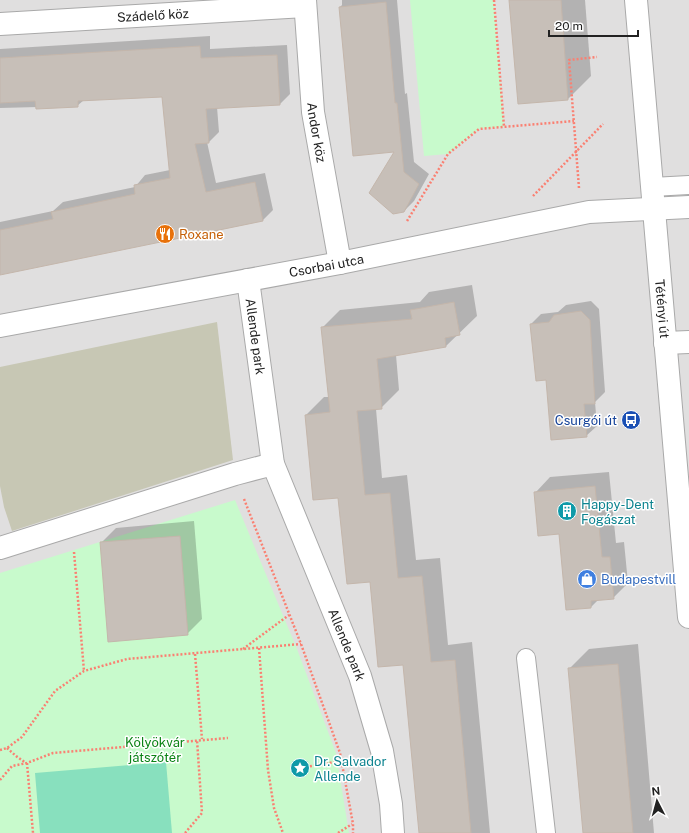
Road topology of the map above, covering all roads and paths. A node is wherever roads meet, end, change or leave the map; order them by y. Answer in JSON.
{"nodes":[{"id":1,"x":494,"y":0,"type":"edge"},
{"id":2,"x":636,"y":0,"type":"edge"},
{"id":3,"x":305,"y":3,"type":"edge"},
{"id":4,"x":0,"y":24,"type":"edge"},
{"id":5,"x":597,"y":58,"type":"dead end"},
{"id":6,"x":574,"y":122,"type":"junction"},
{"id":7,"x":603,"y":124,"type":"dead end"},
{"id":8,"x":504,"y":127,"type":"junction"},
{"id":9,"x":577,"y":152,"type":"junction"},
{"id":10,"x":689,"y":185,"type":"edge"},
{"id":11,"x":580,"y":190,"type":"dead end"},
{"id":12,"x":653,"y":198,"type":"junction"},
{"id":13,"x":529,"y":200,"type":"dead end"},
{"id":14,"x":689,"y":207,"type":"edge"},
{"id":15,"x":404,"y":225,"type":"dead end"},
{"id":16,"x":340,"y":263,"type":"junction"},
{"id":17,"x":248,"y":280,"type":"junction"},
{"id":18,"x":0,"y":326,"type":"edge"},
{"id":19,"x":689,"y":342,"type":"edge"},
{"id":20,"x":665,"y":343,"type":"junction"},
{"id":21,"x":273,"y":464,"type":"junction"},
{"id":22,"x":242,"y":493,"type":"dead end"},
{"id":23,"x":73,"y":546,"type":"dead end"},
{"id":24,"x":0,"y":548,"type":"edge"},
{"id":25,"x":289,"y":615,"type":"junction"},
{"id":26,"x":689,"y":617,"type":"edge"},
{"id":27,"x":301,"y":644,"type":"junction"},
{"id":28,"x":259,"y":648,"type":"junction"},
{"id":29,"x":243,"y":649,"type":"junction"},
{"id":30,"x":195,"y":654,"type":"junction"},
{"id":31,"x":526,"y":658,"type":"dead end"},
{"id":32,"x":84,"y":672,"type":"junction"},
{"id":33,"x":228,"y":738,"type":"dead end"},
{"id":34,"x":202,"y":739,"type":"junction"},
{"id":35,"x":197,"y":740,"type":"junction"},
{"id":36,"x":7,"y":748,"type":"junction"},
{"id":37,"x":0,"y":750,"type":"edge"},
{"id":38,"x":341,"y":761,"type":"junction"},
{"id":39,"x":27,"y":763,"type":"junction"},
{"id":40,"x":306,"y":767,"type":"dead end"},
{"id":41,"x":0,"y":780,"type":"edge"},
{"id":42,"x":353,"y":824,"type":"junction"},
{"id":43,"x":33,"y":833,"type":"edge"},
{"id":44,"x":185,"y":833,"type":"edge"},
{"id":45,"x":282,"y":833,"type":"edge"},
{"id":46,"x":338,"y":833,"type":"edge"},
{"id":47,"x":353,"y":833,"type":"edge"},
{"id":48,"x":393,"y":833,"type":"edge"},
{"id":49,"x":546,"y":833,"type":"edge"}],
"edges":[{"from":1,"to":8,"type":"path"},
{"from":2,"to":12,"type":"street","name":"Tétényi út"},
{"from":3,"to":4,"type":"street","name":"Szádelő köz"},
{"from":3,"to":16,"type":"street","name":"Andor köz"},
{"from":5,"to":6,"type":"path"},
{"from":6,"to":8,"type":"path"},
{"from":6,"to":9,"type":"path"},
{"from":7,"to":9,"type":"path"},
{"from":8,"to":15,"type":"path"},
{"from":9,"to":11,"type":"path"},
{"from":9,"to":13,"type":"path"},
{"from":10,"to":12,"type":"lane"},
{"from":12,"to":14,"type":"street","name":"Csorbai utca"},
{"from":12,"to":16,"type":"street","name":"Csorbai utca"},
{"from":12,"to":20,"type":"street","name":"Tétényi út"},
{"from":16,"to":17,"type":"street","name":"Csorbai utca"},
{"from":17,"to":18,"type":"street","name":"Csorbai utca"},
{"from":17,"to":21,"type":"street","name":"Allende park"},
{"from":19,"to":20,"type":"street"},
{"from":20,"to":26,"type":"street","name":"Tétényi út"},
{"from":21,"to":24,"type":"street"},
{"from":21,"to":48,"type":"street","name":"Allende park"},
{"from":22,"to":25,"type":"path"},
{"from":23,"to":32,"type":"path"},
{"from":25,"to":27,"type":"path"},
{"from":25,"to":29,"type":"path"},
{"from":27,"to":28,"type":"path"},
{"from":27,"to":38,"type":"path"},
{"from":28,"to":29,"type":"path"},
{"from":28,"to":45,"type":"path"},
{"from":29,"to":30,"type":"path"},
{"from":30,"to":32,"type":"path"},
{"from":30,"to":34,"type":"path"},
{"from":31,"to":49,"type":"lane"},
{"from":32,"to":36,"type":"path"},
{"from":33,"to":34,"type":"path"},
{"from":34,"to":35,"type":"path"},
{"from":35,"to":39,"type":"path"},
{"from":35,"to":44,"type":"path"},
{"from":36,"to":37,"type":"path"},
{"from":36,"to":39,"type":"path"},
{"from":38,"to":40,"type":"path"},
{"from":38,"to":42,"type":"path"},
{"from":39,"to":41,"type":"path"},
{"from":39,"to":43,"type":"path"},
{"from":42,"to":46,"type":"path"},
{"from":42,"to":47,"type":"path"}]}
